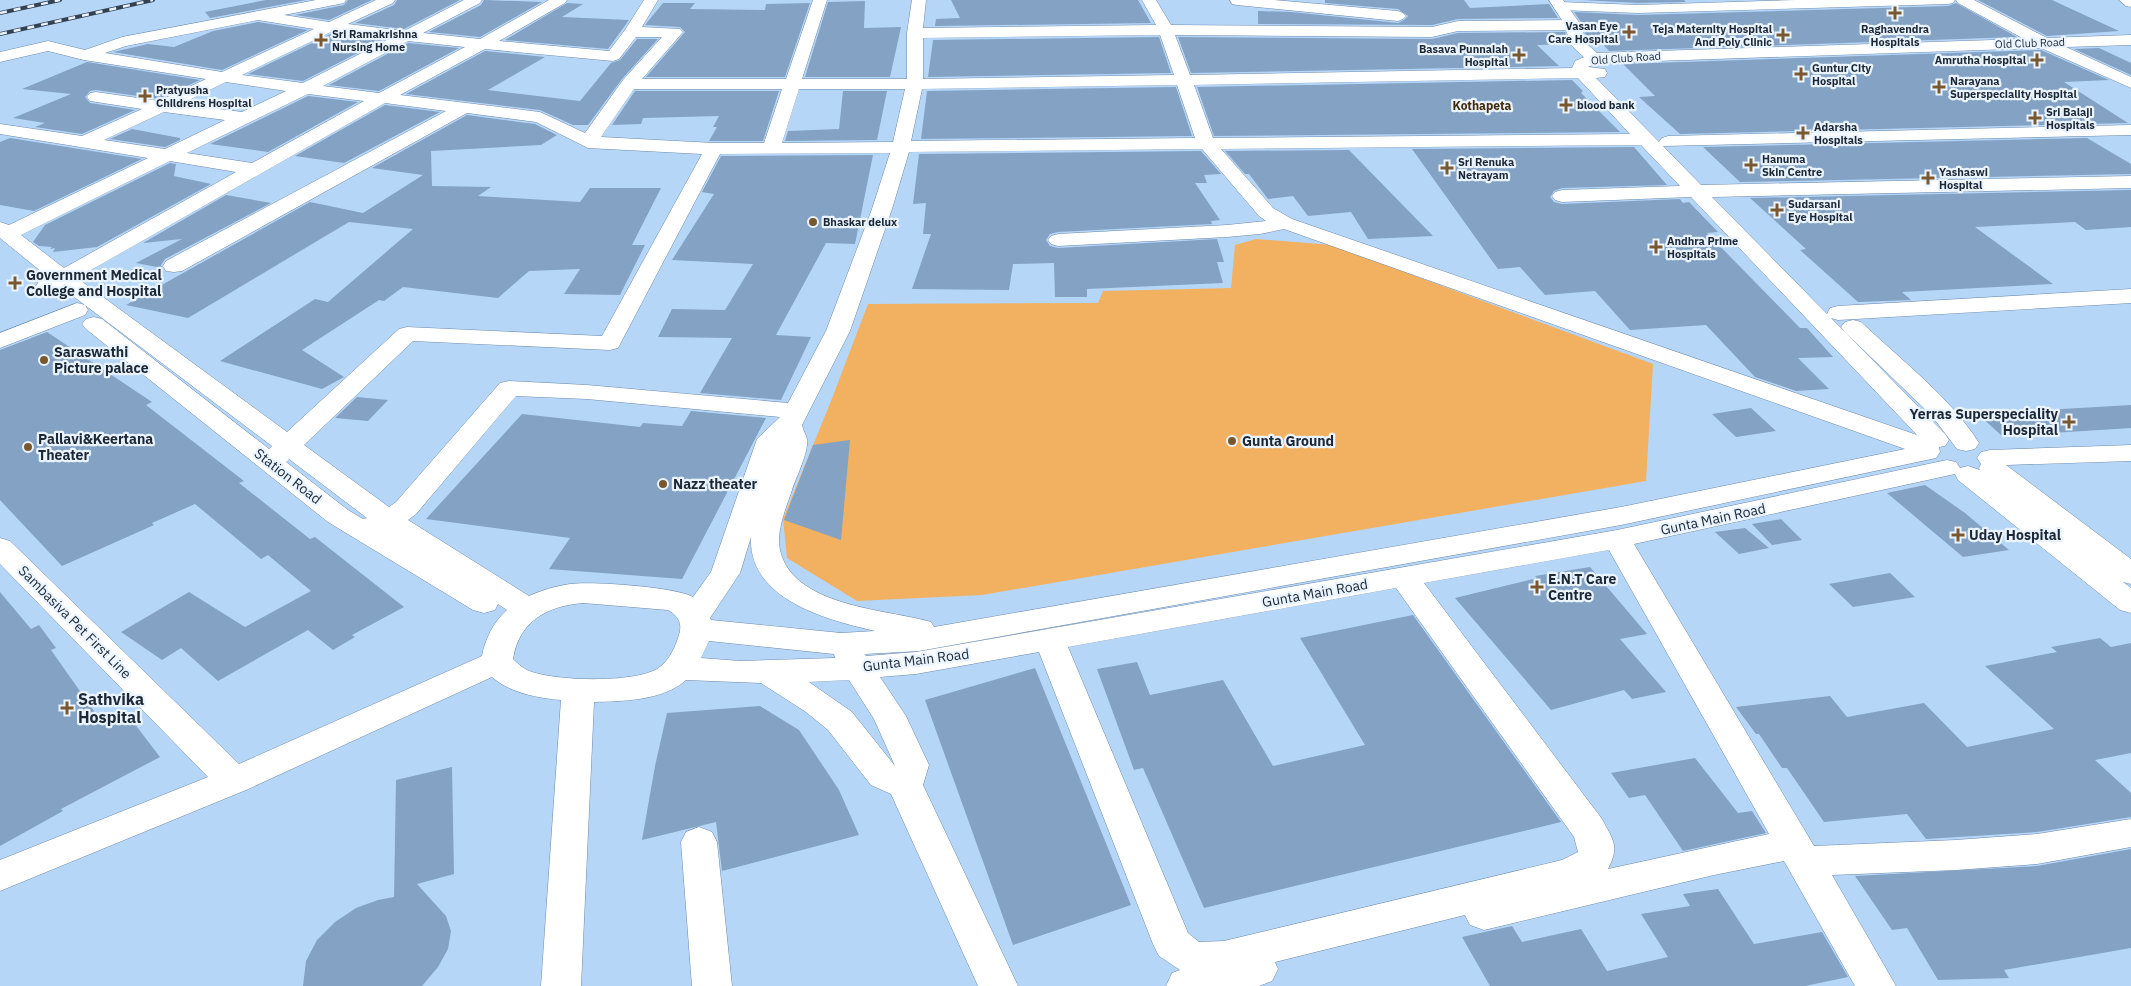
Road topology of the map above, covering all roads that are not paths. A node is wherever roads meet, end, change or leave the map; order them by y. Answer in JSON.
{"nodes":[{"id":1,"x":339,"y":0,"type":"edge"},
{"id":2,"x":388,"y":0,"type":"edge"},
{"id":3,"x":475,"y":0,"type":"edge"},
{"id":4,"x":560,"y":0,"type":"edge"},
{"id":5,"x":651,"y":0,"type":"edge"},
{"id":6,"x":820,"y":0,"type":"edge"},
{"id":7,"x":919,"y":0,"type":"edge"},
{"id":8,"x":1150,"y":0,"type":"edge"},
{"id":9,"x":1233,"y":0,"type":"edge"},
{"id":10,"x":1948,"y":0,"type":"edge"},
{"id":11,"x":1962,"y":0,"type":"edge"},
{"id":12,"x":2126,"y":0,"type":"edge"},
{"id":13,"x":1558,"y":3,"type":"edge"},
{"id":14,"x":2131,"y":3,"type":"edge"},
{"id":15,"x":259,"y":16,"type":"junction"},
{"id":16,"x":685,"y":19,"type":"dead end"},
{"id":17,"x":154,"y":20,"type":"dead end"},
{"id":18,"x":1574,"y":25,"type":"junction"},
{"id":19,"x":1458,"y":26,"type":"junction"},
{"id":20,"x":332,"y":28,"type":"junction"},
{"id":21,"x":1166,"y":30,"type":"junction"},
{"id":22,"x":106,"y":32,"type":"dead end"},
{"id":23,"x":632,"y":32,"type":"junction"},
{"id":24,"x":675,"y":32,"type":"junction"},
{"id":25,"x":915,"y":33,"type":"junction"},
{"id":26,"x":408,"y":36,"type":"junction"},
{"id":27,"x":77,"y":39,"type":"dead end"},
{"id":28,"x":2131,"y":40,"type":"edge"},
{"id":29,"x":2044,"y":43,"type":"junction"},
{"id":30,"x":482,"y":45,"type":"junction"},
{"id":31,"x":48,"y":46,"type":"junction"},
{"id":32,"x":2131,"y":48,"type":"edge"},
{"id":33,"x":2060,"y":50,"type":"junction"},
{"id":34,"x":84,"y":55,"type":"junction"},
{"id":35,"x":0,"y":57,"type":"edge"},
{"id":36,"x":1595,"y":68,"type":"junction"},
{"id":37,"x":224,"y":76,"type":"junction"},
{"id":38,"x":1185,"y":79,"type":"junction"},
{"id":39,"x":2131,"y":83,"type":"edge"},
{"id":40,"x":630,"y":84,"type":"junction"},
{"id":41,"x":793,"y":84,"type":"junction"},
{"id":42,"x":915,"y":84,"type":"junction"},
{"id":43,"x":306,"y":88,"type":"junction"},
{"id":44,"x":96,"y":97,"type":"dead end"},
{"id":45,"x":382,"y":98,"type":"junction"},
{"id":46,"x":164,"y":106,"type":"junction"},
{"id":47,"x":464,"y":108,"type":"junction"},
{"id":48,"x":245,"y":118,"type":"junction"},
{"id":49,"x":0,"y":129,"type":"edge"},
{"id":50,"x":2131,"y":130,"type":"edge"},
{"id":51,"x":1657,"y":141,"type":"junction"},
{"id":52,"x":588,"y":142,"type":"junction"},
{"id":53,"x":83,"y":143,"type":"junction"},
{"id":54,"x":1206,"y":143,"type":"junction"},
{"id":55,"x":900,"y":146,"type":"junction"},
{"id":56,"x":771,"y":148,"type":"junction"},
{"id":57,"x":714,"y":149,"type":"junction"},
{"id":58,"x":167,"y":156,"type":"junction"},
{"id":59,"x":254,"y":170,"type":"junction"},
{"id":60,"x":2131,"y":182,"type":"edge"},
{"id":61,"x":1704,"y":190,"type":"junction"},
{"id":62,"x":1562,"y":196,"type":"dead end"},
{"id":63,"x":1285,"y":223,"type":"junction"},
{"id":64,"x":3,"y":237,"type":"edge"},
{"id":65,"x":1058,"y":240,"type":"dead end"},
{"id":66,"x":174,"y":266,"type":"dead end"},
{"id":67,"x":54,"y":282,"type":"junction"},
{"id":68,"x":2131,"y":296,"type":"edge"},
{"id":69,"x":76,"y":310,"type":"junction"},
{"id":70,"x":1838,"y":313,"type":"junction"},
{"id":71,"x":0,"y":341,"type":"edge"},
{"id":72,"x":792,"y":418,"type":"junction"},
{"id":73,"x":2131,"y":453,"type":"edge"},
{"id":74,"x":279,"y":454,"type":"junction"},
{"id":75,"x":1955,"y":458,"type":"junction"},
{"id":76,"x":1720,"y":506,"type":"junction"},
{"id":77,"x":389,"y":521,"type":"junction"},
{"id":78,"x":359,"y":528,"type":"junction"},
{"id":79,"x":1618,"y":539,"type":"junction"},
{"id":80,"x":0,"y":547,"type":"edge"},
{"id":81,"x":2125,"y":566,"type":"edge"},
{"id":82,"x":1404,"y":577,"type":"junction"},
{"id":83,"x":2131,"y":603,"type":"edge"},
{"id":84,"x":522,"y":615,"type":"junction"},
{"id":85,"x":696,"y":623,"type":"junction"},
{"id":86,"x":954,"y":633,"type":"junction"},
{"id":87,"x":1050,"y":640,"type":"junction"},
{"id":88,"x":850,"y":656,"type":"junction"},
{"id":89,"x":497,"y":662,"type":"junction"},
{"id":90,"x":678,"y":668,"type":"junction"},
{"id":91,"x":768,"y":672,"type":"junction"},
{"id":92,"x":578,"y":690,"type":"junction"},
{"id":93,"x":234,"y":781,"type":"junction"},
{"id":94,"x":905,"y":785,"type":"junction"},
{"id":95,"x":2131,"y":833,"type":"edge"},
{"id":96,"x":699,"y":842,"type":"dead end"},
{"id":97,"x":1799,"y":853,"type":"junction"},
{"id":98,"x":0,"y":876,"type":"edge"},
{"id":99,"x":561,"y":986,"type":"edge"},
{"id":100,"x":712,"y":986,"type":"edge"},
{"id":101,"x":998,"y":986,"type":"edge"},
{"id":102,"x":1186,"y":986,"type":"edge"},
{"id":103,"x":1876,"y":986,"type":"edge"}],
"edges":[{"from":1,"to":15,"type":"street"},
{"from":2,"to":20,"type":"street"},
{"from":3,"to":26,"type":"street"},
{"from":4,"to":30,"type":"street"},
{"from":5,"to":23,"type":"street"},
{"from":6,"to":41,"type":"street"},
{"from":7,"to":25,"type":"street"},
{"from":8,"to":21,"type":"street"},
{"from":9,"to":19,"type":"street"},
{"from":10,"to":13,"type":"street"},
{"from":11,"to":29,"type":"street"},
{"from":12,"to":14,"type":"street"},
{"from":13,"to":18,"type":"street"},
{"from":15,"to":20,"type":"street"},
{"from":15,"to":34,"type":"street"},
{"from":16,"to":24,"type":"street"},
{"from":17,"to":22,"type":"street"},
{"from":18,"to":19,"type":"street"},
{"from":18,"to":36,"type":"street"},
{"from":19,"to":21,"type":"street"},
{"from":20,"to":26,"type":"street"},
{"from":20,"to":37,"type":"street"},
{"from":21,"to":25,"type":"street"},
{"from":21,"to":38,"type":"street"},
{"from":23,"to":24,"type":"street"},
{"from":23,"to":30,"type":"street"},
{"from":24,"to":40,"type":"street"},
{"from":25,"to":42,"type":"street"},
{"from":26,"to":30,"type":"street"},
{"from":26,"to":43,"type":"street"},
{"from":27,"to":31,"type":"street"},
{"from":28,"to":29,"type":"street","name":"Old Club Road"},
{"from":29,"to":33,"type":"street"},
{"from":29,"to":36,"type":"street","name":"Old Club Road"},
{"from":30,"to":45,"type":"street"},
{"from":31,"to":34,"type":"street"},
{"from":31,"to":35,"type":"street"},
{"from":32,"to":33,"type":"street","name":"Old Club Road"},
{"from":33,"to":36,"type":"street","name":"Old Club Road"},
{"from":33,"to":39,"type":"street"},
{"from":34,"to":37,"type":"street"},
{"from":36,"to":38,"type":"street"},
{"from":36,"to":51,"type":"street","name":"Old Club Road"},
{"from":37,"to":43,"type":"street"},
{"from":37,"to":46,"type":"street"},
{"from":38,"to":42,"type":"street"},
{"from":38,"to":54,"type":"street"},
{"from":40,"to":41,"type":"street"},
{"from":40,"to":52,"type":"street"},
{"from":41,"to":42,"type":"street"},
{"from":41,"to":56,"type":"street"},
{"from":42,"to":55,"type":"street"},
{"from":43,"to":45,"type":"street"},
{"from":43,"to":48,"type":"street"},
{"from":44,"to":46,"type":"street"},
{"from":45,"to":47,"type":"street"},
{"from":45,"to":59,"type":"street"},
{"from":46,"to":48,"type":"street"},
{"from":46,"to":53,"type":"street"},
{"from":47,"to":52,"type":"street"},
{"from":47,"to":66,"type":"street"},
{"from":48,"to":58,"type":"street"},
{"from":49,"to":53,"type":"street"},
{"from":50,"to":51,"type":"street"},
{"from":51,"to":54,"type":"street"},
{"from":51,"to":61,"type":"street","name":"Old Club Road"},
{"from":52,"to":57,"type":"street"},
{"from":53,"to":58,"type":"street"},
{"from":54,"to":55,"type":"street"},
{"from":54,"to":63,"type":"street"},
{"from":55,"to":56,"type":"street"},
{"from":55,"to":72,"type":"street"},
{"from":56,"to":57,"type":"street"},
{"from":57,"to":74,"type":"street"},
{"from":58,"to":59,"type":"street"},
{"from":58,"to":64,"type":"street"},
{"from":59,"to":67,"type":"street"},
{"from":60,"to":61,"type":"street"},
{"from":61,"to":62,"type":"street"},
{"from":61,"to":70,"type":"street","name":"Old Club Road"},
{"from":61,"to":75,"type":"street","name":"Old Club Road"},
{"from":63,"to":65,"type":"street"},
{"from":63,"to":75,"type":"street"},
{"from":64,"to":67,"type":"street","name":"Station Road"},
{"from":67,"to":69,"type":"street","name":"Station Road"},
{"from":67,"to":74,"type":"street"},
{"from":68,"to":70,"type":"street"},
{"from":69,"to":71,"type":"street"},
{"from":69,"to":74,"type":"street","name":"Station Road"},
{"from":70,"to":75,"type":"street","name":"Old Club Road"},
{"from":72,"to":77,"type":"street"},
{"from":72,"to":85,"type":"street"},
{"from":72,"to":86,"type":"street"},
{"from":73,"to":75,"type":"street"},
{"from":74,"to":77,"type":"street"},
{"from":74,"to":78,"type":"street","name":"Station Road"},
{"from":75,"to":76,"type":"street","name":"Gunta Main Road"},
{"from":75,"to":81,"type":"street"},
{"from":75,"to":83,"type":"street"},
{"from":76,"to":79,"type":"street","name":"Gunta Main Road"},
{"from":76,"to":86,"type":"street","name":"Gunta Main Road"},
{"from":77,"to":78,"type":"street"},
{"from":77,"to":84,"type":"street"},
{"from":78,"to":84,"type":"street","name":"Station Road"},
{"from":79,"to":82,"type":"street","name":"Gunta Main Road"},
{"from":79,"to":97,"type":"street"},
{"from":80,"to":93,"type":"street","name":"Sambasiva Pet First Line"},
{"from":82,"to":87,"type":"street","name":"Gunta Main Road"},
{"from":82,"to":87,"type":"street"},
{"from":84,"to":85,"type":"street"},
{"from":84,"to":89,"type":"street"},
{"from":85,"to":88,"type":"street","name":"Gunta Main Road"},
{"from":85,"to":90,"type":"street"},
{"from":86,"to":88,"type":"street","name":"Gunta Main Road"},
{"from":87,"to":88,"type":"street","name":"Gunta Main Road"},
{"from":88,"to":91,"type":"street","name":"Gunta Main Road"},
{"from":88,"to":94,"type":"street"},
{"from":89,"to":92,"type":"street"},
{"from":89,"to":93,"type":"street"},
{"from":90,"to":91,"type":"street","name":"Gunta Main Road"},
{"from":90,"to":92,"type":"street"},
{"from":91,"to":94,"type":"street"},
{"from":92,"to":99,"type":"street"},
{"from":93,"to":98,"type":"street"},
{"from":94,"to":101,"type":"street"},
{"from":95,"to":97,"type":"street"},
{"from":96,"to":100,"type":"street"},
{"from":97,"to":102,"type":"street"},
{"from":97,"to":103,"type":"street"}]}
